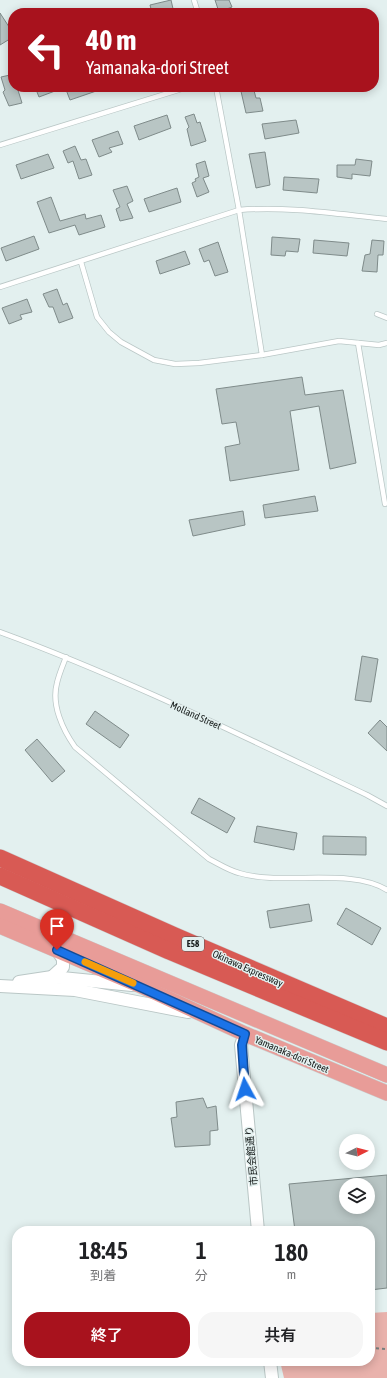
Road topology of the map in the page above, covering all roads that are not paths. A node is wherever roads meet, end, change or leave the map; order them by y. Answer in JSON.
{"nodes":[{"id":1,"x":172,"y":92,"type":"edge"},
{"id":2,"x":217,"y":92,"type":"edge"},
{"id":3,"x":0,"y":145,"type":"edge"},
{"id":4,"x":239,"y":210,"type":"junction"},
{"id":5,"x":387,"y":219,"type":"edge"},
{"id":6,"x":80,"y":262,"type":"junction"},
{"id":7,"x":0,"y":287,"type":"edge"},
{"id":8,"x":377,"y":314,"type":"dead end"},
{"id":9,"x":387,"y":318,"type":"edge"},
{"id":10,"x":387,"y":342,"type":"edge"},
{"id":11,"x":358,"y":343,"type":"junction"},
{"id":12,"x":262,"y":355,"type":"junction"},
{"id":13,"x":385,"y":504,"type":"dead end"},
{"id":14,"x":0,"y":632,"type":"edge"},
{"id":15,"x":66,"y":657,"type":"junction"},
{"id":16,"x":387,"y":806,"type":"edge"},
{"id":17,"x":0,"y":858,"type":"edge"},
{"id":18,"x":0,"y":876,"type":"edge"},
{"id":19,"x":387,"y":890,"type":"edge"},
{"id":20,"x":0,"y":911,"type":"edge"},
{"id":21,"x":0,"y":926,"type":"edge"},
{"id":22,"x":57,"y":950,"type":"junction"},
{"id":23,"x":100,"y":954,"type":"junction"},
{"id":24,"x":52,"y":977,"type":"junction"},
{"id":25,"x":175,"y":985,"type":"junction"},
{"id":26,"x":0,"y":986,"type":"edge"},
{"id":27,"x":147,"y":991,"type":"junction"},
{"id":28,"x":387,"y":1027,"type":"edge"},
{"id":29,"x":245,"y":1034,"type":"junction"},
{"id":30,"x":387,"y":1042,"type":"edge"},
{"id":31,"x":387,"y":1075,"type":"edge"},
{"id":32,"x":387,"y":1093,"type":"edge"},
{"id":33,"x":258,"y":1226,"type":"edge"},
{"id":34,"x":271,"y":1366,"type":"edge"},
{"id":35,"x":272,"y":1378,"type":"edge"}],
"edges":[{"from":1,"to":3,"type":"lane"},
{"from":2,"to":4,"type":"lane"},
{"from":4,"to":5,"type":"lane"},
{"from":4,"to":6,"type":"lane"},
{"from":4,"to":12,"type":"lane"},
{"from":6,"to":7,"type":"lane"},
{"from":6,"to":12,"type":"lane"},
{"from":8,"to":9,"type":"lane"},
{"from":10,"to":11,"type":"lane"},
{"from":11,"to":12,"type":"lane"},
{"from":11,"to":13,"type":"lane"},
{"from":14,"to":15,"type":"lane","name":"Molland Street"},
{"from":15,"to":16,"type":"lane","name":"Molland Street"},
{"from":15,"to":19,"type":"lane"},
{"from":17,"to":28,"type":"highway","name":"Okinawa Expressway","number":"E58"},
{"from":18,"to":30,"type":"highway","name":"Okinawa Expressway","number":"E58"},
{"from":20,"to":23,"type":"main road","name":"Yamanaka-dori Street"},
{"from":21,"to":22,"type":"main road","name":"Yamanaka-dori Street"},
{"from":22,"to":24,"type":"street"},
{"from":22,"to":27,"type":"main road","name":"Yamanaka-dori Street"},
{"from":23,"to":25,"type":"main road","name":"Yamanaka-dori Street"},
{"from":23,"to":27,"type":"street"},
{"from":24,"to":26,"type":"street"},
{"from":24,"to":27,"type":"street"},
{"from":25,"to":27,"type":"street"},
{"from":25,"to":31,"type":"main road","name":"Yamanaka-dori Street"},
{"from":26,"to":27,"type":"street"},
{"from":27,"to":29,"type":"main road","name":"Yamanaka-dori Street"},
{"from":29,"to":32,"type":"main road","name":"Yamanaka-dori Street"},
{"from":29,"to":33,"type":"street","name":"市民会館通り"},
{"from":34,"to":35,"type":"street"}]}
